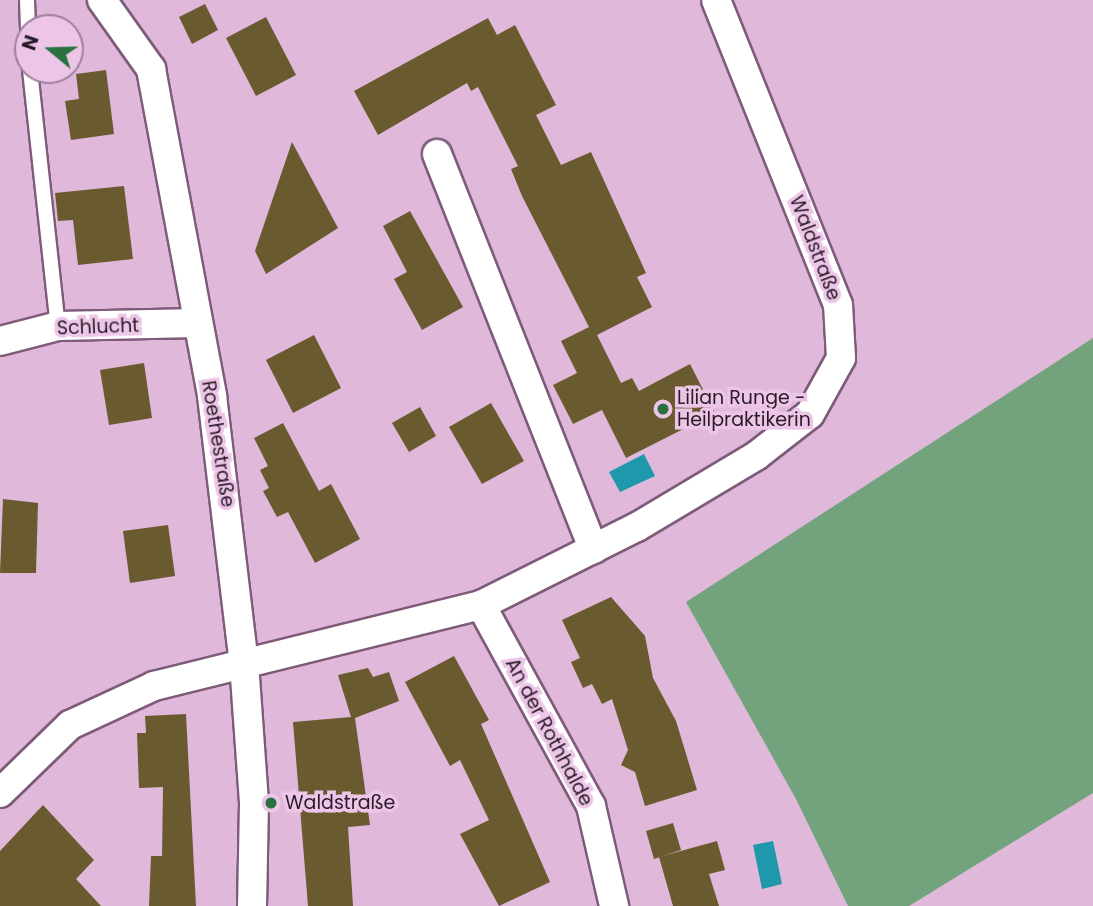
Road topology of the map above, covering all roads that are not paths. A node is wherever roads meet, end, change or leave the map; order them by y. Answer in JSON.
{"nodes":[{"id":1,"x":105,"y":0,"type":"edge"},
{"id":2,"x":716,"y":0,"type":"edge"},
{"id":3,"x":32,"y":84,"type":"edge"},
{"id":4,"x":437,"y":154,"type":"dead end"},
{"id":5,"x":197,"y":323,"type":"junction"},
{"id":6,"x":58,"y":326,"type":"junction"},
{"id":7,"x":0,"y":341,"type":"edge"},
{"id":8,"x":593,"y":549,"type":"junction"},
{"id":9,"x":481,"y":605,"type":"junction"},
{"id":10,"x":244,"y":663,"type":"junction"},
{"id":11,"x":0,"y":793,"type":"edge"},
{"id":12,"x":251,"y":906,"type":"edge"},
{"id":13,"x":614,"y":906,"type":"edge"}],
"edges":[{"from":1,"to":5,"type":"street","name":"Roethestraße"},
{"from":2,"to":8,"type":"street","name":"Waldstraße"},
{"from":3,"to":6,"type":"lane"},
{"from":4,"to":8,"type":"street"},
{"from":5,"to":6,"type":"street","name":"Schlucht"},
{"from":5,"to":10,"type":"street","name":"Roethestraße"},
{"from":6,"to":7,"type":"street","name":"Schlucht"},
{"from":8,"to":9,"type":"street","name":"Waldstraße"},
{"from":9,"to":10,"type":"street","name":"Waldstraße"},
{"from":9,"to":13,"type":"street","name":"An der Rothhalde"},
{"from":10,"to":11,"type":"street","name":"Waldstraße"},
{"from":10,"to":12,"type":"street","name":"Roethestraße"}]}
